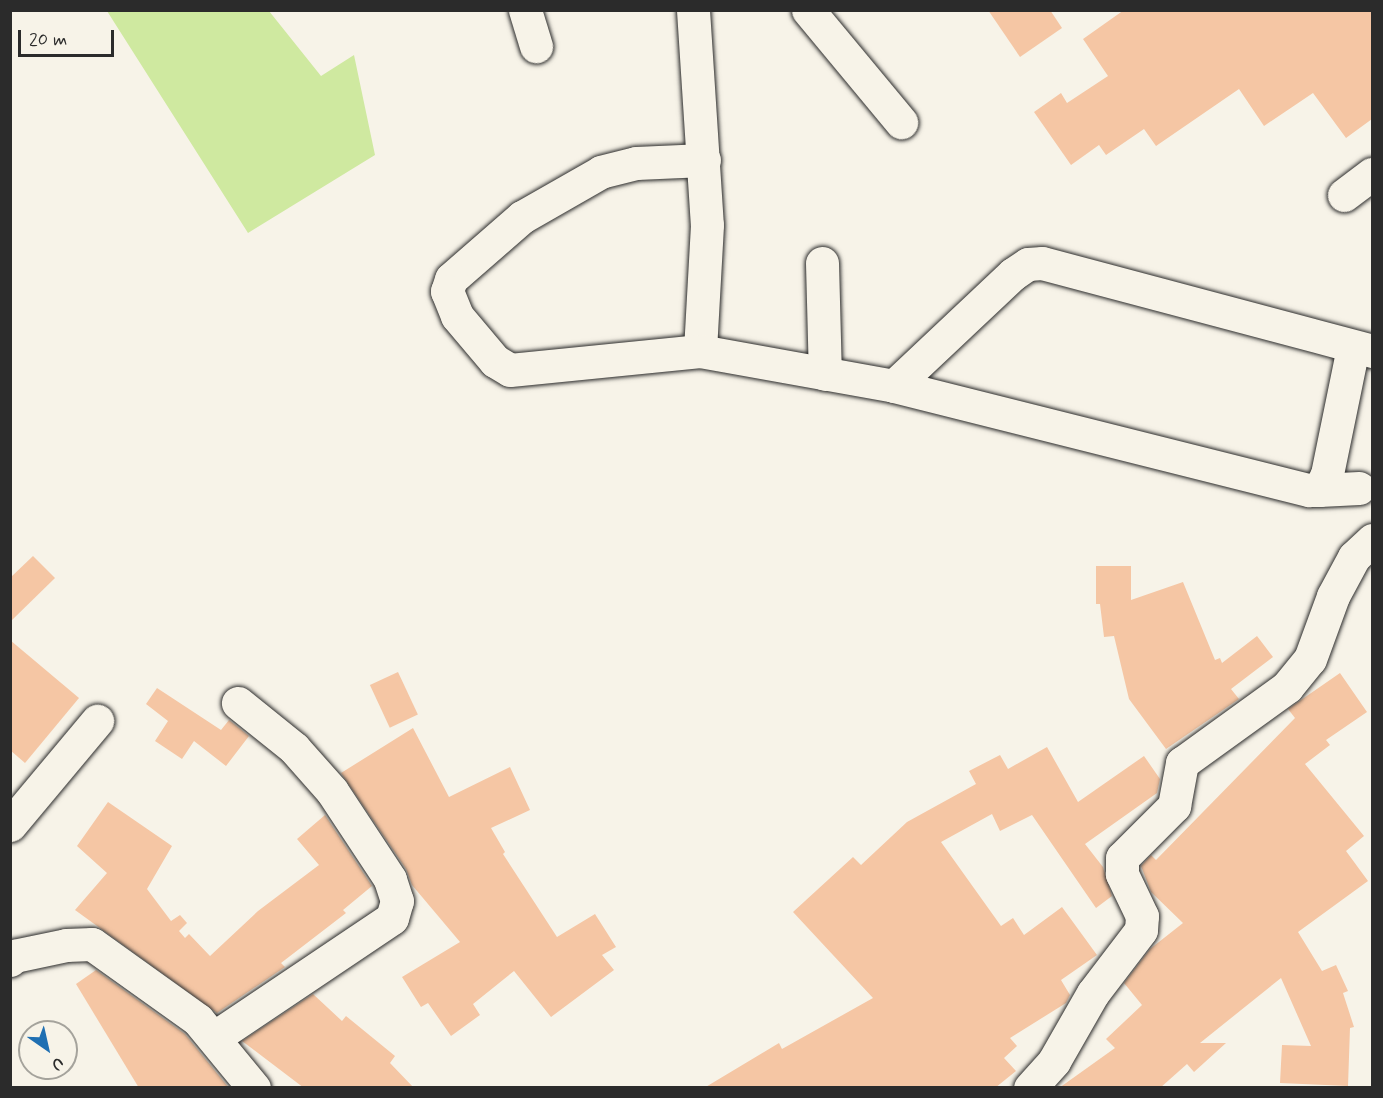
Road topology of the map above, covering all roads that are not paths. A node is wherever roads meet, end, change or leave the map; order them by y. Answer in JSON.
{"nodes":[{"id":1,"x":525,"y":10,"type":"edge"},
{"id":2,"x":808,"y":10,"type":"edge"},
{"id":3,"x":694,"y":11,"type":"edge"},
{"id":4,"x":536,"y":46,"type":"dead end"},
{"id":5,"x":901,"y":122,"type":"dead end"},
{"id":6,"x":705,"y":160,"type":"junction"},
{"id":7,"x":1372,"y":174,"type":"edge"},
{"id":8,"x":1344,"y":195,"type":"dead end"},
{"id":9,"x":822,"y":263,"type":"dead end"},
{"id":10,"x":1363,"y":349,"type":"edge"},
{"id":11,"x":700,"y":351,"type":"junction"},
{"id":12,"x":825,"y":374,"type":"junction"},
{"id":13,"x":894,"y":386,"type":"junction"},
{"id":14,"x":1359,"y":488,"type":"dead end"},
{"id":15,"x":1319,"y":490,"type":"junction"},
{"id":16,"x":1363,"y":548,"type":"edge"},
{"id":17,"x":238,"y":703,"type":"dead end"},
{"id":18,"x":97,"y":721,"type":"dead end"},
{"id":19,"x":10,"y":825,"type":"edge"},
{"id":20,"x":12,"y":957,"type":"edge"},
{"id":21,"x":214,"y":1037,"type":"junction"},
{"id":22,"x":254,"y":1088,"type":"edge"},
{"id":23,"x":1030,"y":1088,"type":"edge"}],
"edges":[{"from":1,"to":4,"type":"street"},
{"from":2,"to":5,"type":"street"},
{"from":3,"to":6,"type":"street"},
{"from":6,"to":11,"type":"street"},
{"from":6,"to":11,"type":"street"},
{"from":7,"to":8,"type":"street"},
{"from":9,"to":12,"type":"street"},
{"from":10,"to":13,"type":"street"},
{"from":10,"to":15,"type":"street"},
{"from":11,"to":12,"type":"street"},
{"from":12,"to":13,"type":"street"},
{"from":13,"to":15,"type":"street"},
{"from":14,"to":15,"type":"street"},
{"from":16,"to":23,"type":"street"},
{"from":17,"to":21,"type":"street"},
{"from":18,"to":19,"type":"street"},
{"from":20,"to":21,"type":"street"},
{"from":21,"to":22,"type":"street"}]}
